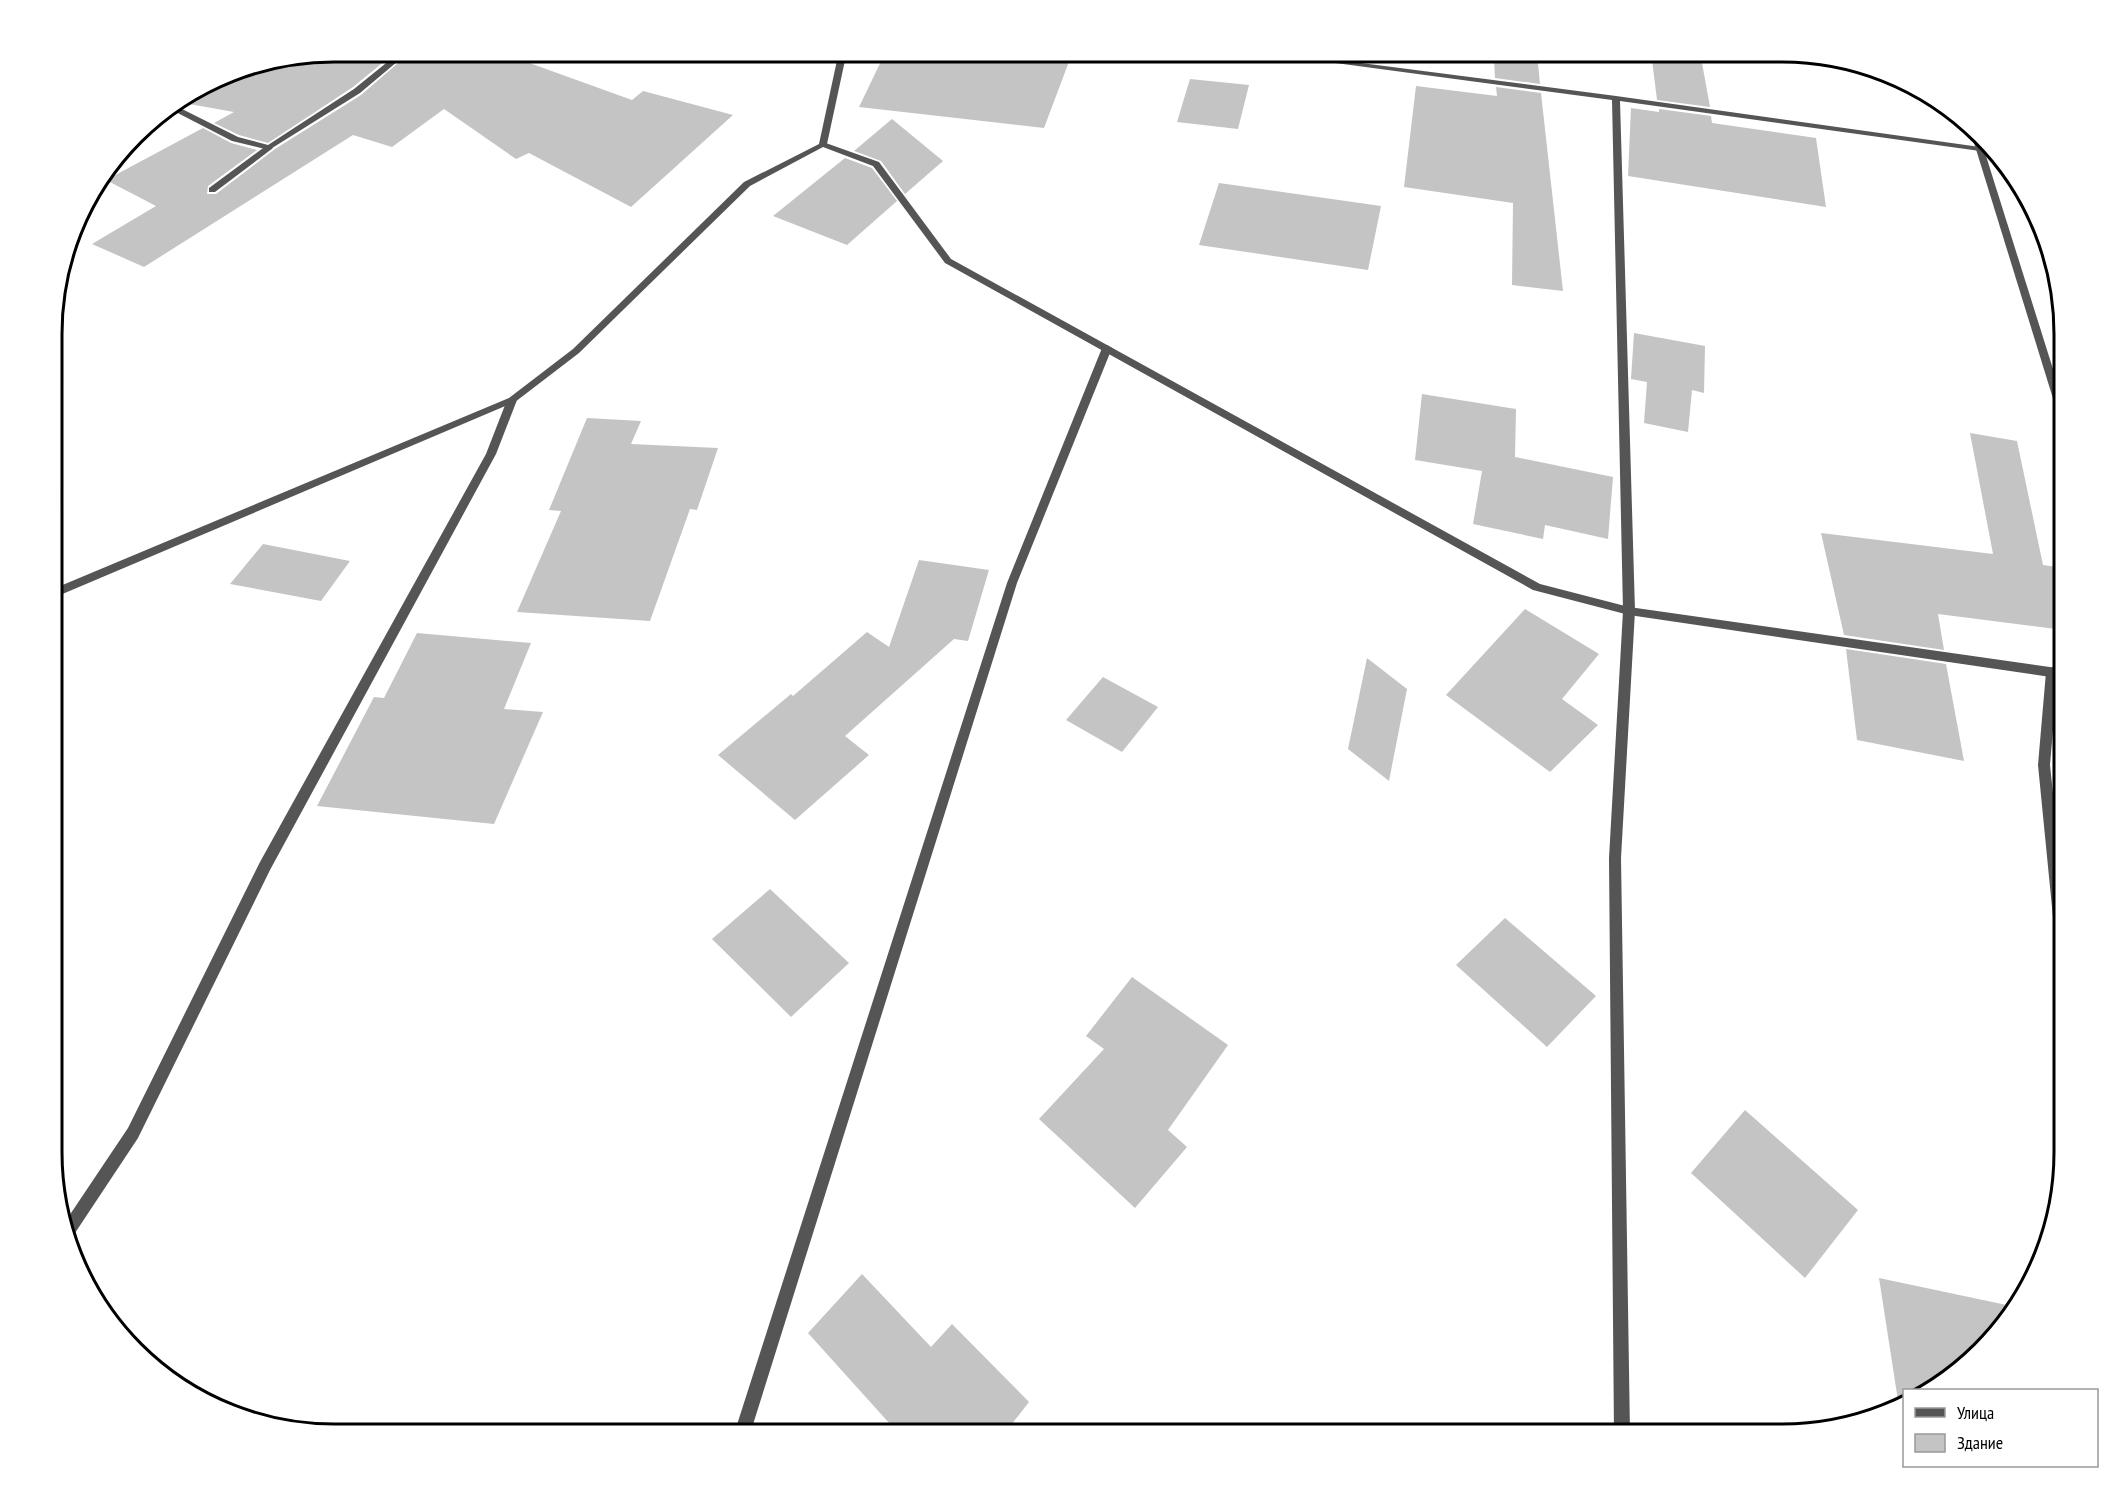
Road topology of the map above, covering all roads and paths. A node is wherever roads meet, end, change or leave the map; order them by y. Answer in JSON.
{"nodes":[{"id":1,"x":393,"y":62,"type":"edge"},
{"id":2,"x":841,"y":62,"type":"edge"},
{"id":3,"x":1335,"y":62,"type":"edge"},
{"id":4,"x":1616,"y":98,"type":"junction"},
{"id":5,"x":179,"y":110,"type":"edge"},
{"id":6,"x":823,"y":144,"type":"junction"},
{"id":7,"x":1979,"y":145,"type":"edge"},
{"id":8,"x":269,"y":148,"type":"junction"},
{"id":9,"x":1980,"y":149,"type":"junction"},
{"id":10,"x":212,"y":190,"type":"dead end"},
{"id":11,"x":1107,"y":348,"type":"junction"},
{"id":12,"x":2054,"y":386,"type":"edge"},
{"id":13,"x":512,"y":400,"type":"junction"},
{"id":14,"x":62,"y":590,"type":"edge"},
{"id":15,"x":1629,"y":610,"type":"junction"},
{"id":16,"x":2054,"y":672,"type":"edge"},
{"id":17,"x":2054,"y":699,"type":"edge"},
{"id":18,"x":2054,"y":862,"type":"edge"},
{"id":19,"x":72,"y":1225,"type":"edge"},
{"id":20,"x":745,"y":1424,"type":"edge"},
{"id":21,"x":1622,"y":1424,"type":"edge"}],
"edges":[{"from":1,"to":8,"type":"street"},
{"from":2,"to":6,"type":"street"},
{"from":3,"to":4,"type":"street"},
{"from":4,"to":9,"type":"street"},
{"from":4,"to":15,"type":"street"},
{"from":5,"to":8,"type":"street"},
{"from":6,"to":11,"type":"street"},
{"from":6,"to":13,"type":"street"},
{"from":7,"to":9,"type":"street"},
{"from":8,"to":10,"type":"street"},
{"from":9,"to":12,"type":"street"},
{"from":11,"to":15,"type":"street"},
{"from":11,"to":20,"type":"street"},
{"from":13,"to":14,"type":"street"},
{"from":13,"to":19,"type":"street"},
{"from":15,"to":16,"type":"street"},
{"from":15,"to":21,"type":"street"},
{"from":17,"to":18,"type":"street"}]}
